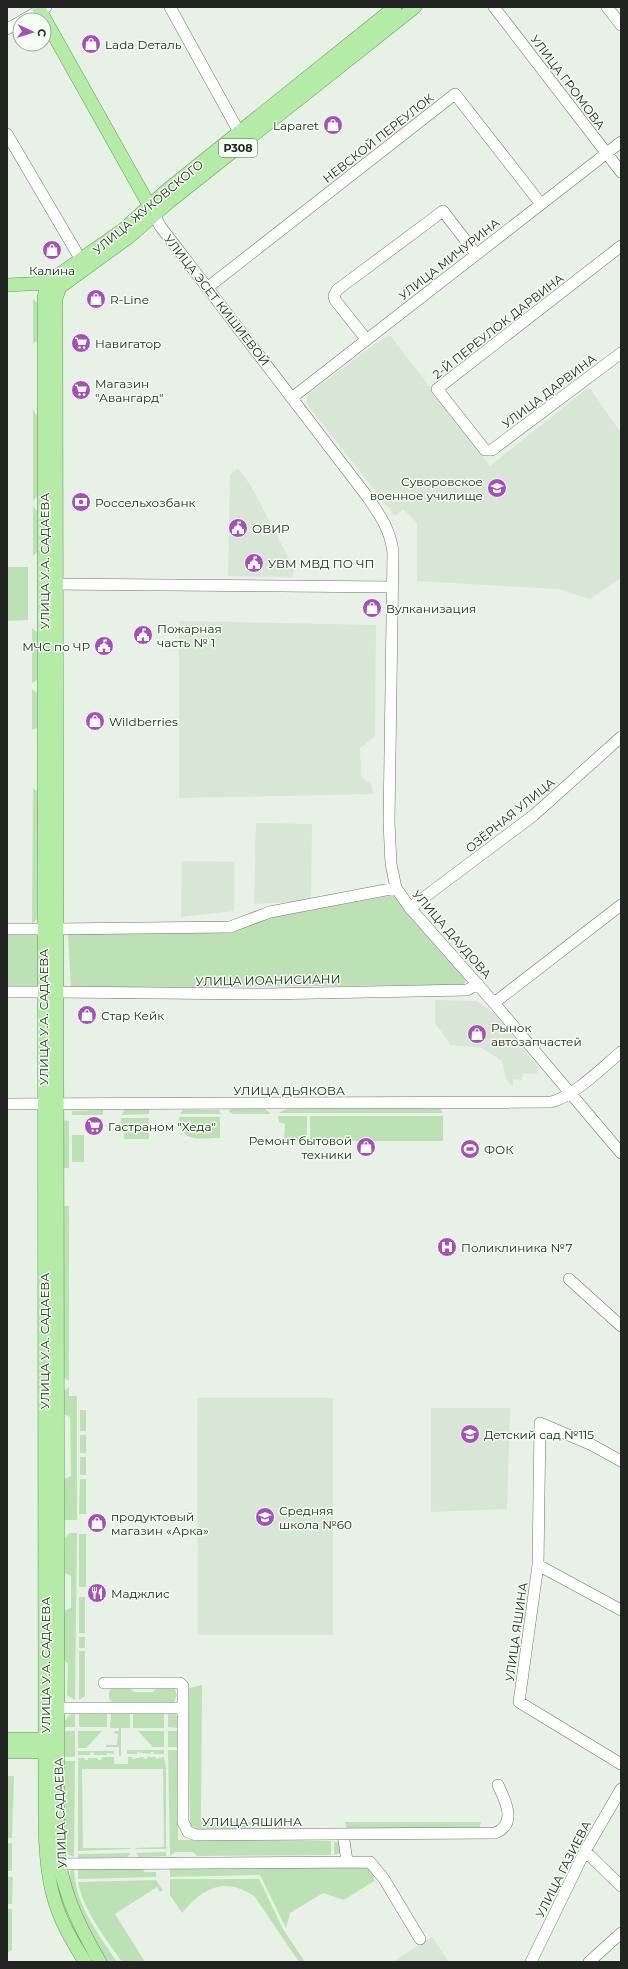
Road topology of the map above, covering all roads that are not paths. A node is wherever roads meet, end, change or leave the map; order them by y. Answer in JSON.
{"nodes":[{"id":1,"x":170,"y":7,"type":"edge"},
{"id":2,"x":396,"y":7,"type":"edge"},
{"id":3,"x":415,"y":7,"type":"edge"},
{"id":4,"x":494,"y":7,"type":"edge"},
{"id":5,"x":607,"y":7,"type":"edge"},
{"id":6,"x":41,"y":8,"type":"edge"},
{"id":7,"x":621,"y":25,"type":"edge"},
{"id":8,"x":239,"y":132,"type":"junction"},
{"id":9,"x":7,"y":134,"type":"edge"},
{"id":10,"x":621,"y":142,"type":"edge"},
{"id":11,"x":606,"y":153,"type":"junction"},
{"id":12,"x":621,"y":172,"type":"edge"},
{"id":13,"x":541,"y":204,"type":"junction"},
{"id":14,"x":152,"y":210,"type":"junction"},
{"id":15,"x":621,"y":246,"type":"edge"},
{"id":16,"x":476,"y":254,"type":"junction"},
{"id":17,"x":82,"y":260,"type":"junction"},
{"id":18,"x":47,"y":283,"type":"junction"},
{"id":19,"x":7,"y":285,"type":"edge"},
{"id":20,"x":60,"y":287,"type":"junction"},
{"id":21,"x":207,"y":288,"type":"junction"},
{"id":22,"x":366,"y":339,"type":"junction"},
{"id":23,"x":621,"y":353,"type":"edge"},
{"id":24,"x":293,"y":397,"type":"junction"},
{"id":25,"x":492,"y":450,"type":"joint"},
{"id":26,"x":50,"y":584,"type":"junction"},
{"id":27,"x":392,"y":587,"type":"junction"},
{"id":28,"x":621,"y":737,"type":"edge"},
{"id":29,"x":396,"y":888,"type":"junction"},
{"id":30,"x":621,"y":905,"type":"edge"},
{"id":31,"x":410,"y":908,"type":"junction"},
{"id":32,"x":7,"y":929,"type":"edge"},
{"id":33,"x":50,"y":929,"type":"junction"},
{"id":34,"x":478,"y":984,"type":"junction"},
{"id":35,"x":7,"y":992,"type":"edge"},
{"id":36,"x":43,"y":992,"type":"junction"},
{"id":37,"x":57,"y":992,"type":"junction"},
{"id":38,"x":494,"y":1003,"type":"junction"},
{"id":39,"x":621,"y":1052,"type":"edge"},
{"id":40,"x":569,"y":1094,"type":"junction"},
{"id":41,"x":7,"y":1104,"type":"edge"},
{"id":42,"x":43,"y":1104,"type":"junction"},
{"id":43,"x":57,"y":1104,"type":"junction"},
{"id":44,"x":621,"y":1153,"type":"edge"},
{"id":45,"x":569,"y":1279,"type":"dead end"},
{"id":46,"x":621,"y":1326,"type":"edge"},
{"id":47,"x":621,"y":1461,"type":"edge"},
{"id":48,"x":538,"y":1565,"type":"junction"},
{"id":49,"x":621,"y":1610,"type":"edge"},
{"id":50,"x":104,"y":1683,"type":"dead end"},
{"id":51,"x":58,"y":1708,"type":"junction"},
{"id":52,"x":183,"y":1708,"type":"junction"},
{"id":53,"x":7,"y":1739,"type":"edge"},
{"id":54,"x":52,"y":1745,"type":"junction"},
{"id":55,"x":7,"y":1752,"type":"edge"},
{"id":56,"x":621,"y":1764,"type":"edge"},
{"id":57,"x":498,"y":1785,"type":"dead end"},
{"id":58,"x":621,"y":1790,"type":"edge"},
{"id":59,"x":343,"y":1834,"type":"junction"},
{"id":60,"x":585,"y":1851,"type":"junction"},
{"id":61,"x":347,"y":1861,"type":"junction"},
{"id":62,"x":53,"y":1864,"type":"junction"},
{"id":63,"x":621,"y":1886,"type":"edge"},
{"id":64,"x":621,"y":1933,"type":"edge"},
{"id":65,"x":420,"y":1939,"type":"dead end"},
{"id":66,"x":85,"y":1962,"type":"edge"},
{"id":67,"x":100,"y":1962,"type":"edge"},
{"id":68,"x":530,"y":1962,"type":"edge"},
{"id":69,"x":589,"y":1962,"type":"edge"}],
"edges":[{"from":1,"to":8,"type":"street"},
{"from":2,"to":8,"type":"main road","name":"УЛИЦА ЖУКОВСКОГО","number":"P308"},
{"from":3,"to":14,"type":"main road","number":"P308"},
{"from":4,"to":11,"type":"street","name":"УЛИЦА ГРОМОВА"},
{"from":5,"to":7,"type":"street"},
{"from":6,"to":14,"type":"main road","name":"УЛИЦА ЭСЕТ КИШИЕВОЙ"},
{"from":8,"to":14,"type":"main road","name":"УЛИЦА ЖУКОВСКОГО","number":"P308"},
{"from":9,"to":17,"type":"street"},
{"from":10,"to":11,"type":"street","name":"УЛИЦА МИЧУРИНА"},
{"from":11,"to":12,"type":"street","name":"УЛИЦА ГРОМОВА"},
{"from":11,"to":13,"type":"street","name":"УЛИЦА МИЧУРИНА"},
{"from":13,"to":16,"type":"street","name":"УЛИЦА МИЧУРИНА"},
{"from":13,"to":21,"type":"street","name":"НЕВСКОЙ ПЕРЕУЛОК"},
{"from":14,"to":17,"type":"main road","name":"УЛИЦА ЖУКОВСКОГО","number":"P308"},
{"from":14,"to":20,"type":"main road","number":"P308"},
{"from":14,"to":21,"type":"street","name":"УЛИЦА ЭСЕТ КИШИЕВОЙ"},
{"from":15,"to":25,"type":"street","name":"2-Й ПЕРЕУЛОК ДАРВИНА"},
{"from":16,"to":22,"type":"street","name":"УЛИЦА МИЧУРИНА"},
{"from":16,"to":22,"type":"street"},
{"from":17,"to":18,"type":"main road","name":"УЛИЦА ЖУКОВСКОГО","number":"P308"},
{"from":18,"to":19,"type":"main road"},
{"from":18,"to":20,"type":"main road"},
{"from":18,"to":26,"type":"main road","name":"УЛИЦА У.А. САДАЕВА"},
{"from":20,"to":26,"type":"main road","name":"УЛИЦА У.А. САДАЕВА"},
{"from":21,"to":24,"type":"street","name":"УЛИЦА ЭСЕТ КИШИЕВОЙ"},
{"from":22,"to":24,"type":"street","name":"УЛИЦА МИЧУРИНА"},
{"from":23,"to":25,"type":"street","name":"УЛИЦА ДАРВИНА"},
{"from":24,"to":27,"type":"street","name":"УЛИЦА ЭСЕТ КИШИЕВОЙ"},
{"from":26,"to":27,"type":"street"},
{"from":26,"to":33,"type":"main road","name":"УЛИЦА У.А. САДАЕВА"},
{"from":27,"to":29,"type":"street","name":"УЛИЦА ДАУДОВА"},
{"from":28,"to":31,"type":"street","name":"ОЗЁРНАЯ УЛИЦА"},
{"from":29,"to":31,"type":"street","name":"УЛИЦА ДАУДОВА"},
{"from":29,"to":33,"type":"street"},
{"from":30,"to":38,"type":"street"},
{"from":31,"to":34,"type":"street","name":"УЛИЦА ДАУДОВА"},
{"from":32,"to":33,"type":"street"},
{"from":33,"to":36,"type":"main road","name":"УЛИЦА У.А. САДАЕВА"},
{"from":33,"to":37,"type":"main road","name":"УЛИЦА У.А. САДАЕВА"},
{"from":34,"to":37,"type":"street","name":"УЛИЦА ИОАНИСИАНИ"},
{"from":34,"to":38,"type":"street","name":"УЛИЦА ДАУДОВА"},
{"from":35,"to":36,"type":"street"},
{"from":36,"to":42,"type":"main road","name":"УЛИЦА У.А. САДАЕВА"},
{"from":37,"to":43,"type":"main road","name":"УЛИЦА У.А. САДАЕВА"},
{"from":38,"to":40,"type":"street","name":"УЛИЦА ДАУДОВА"},
{"from":39,"to":40,"type":"street","name":"УЛИЦА ДЬЯКОВА"},
{"from":40,"to":43,"type":"street","name":"УЛИЦА ДЬЯКОВА"},
{"from":40,"to":44,"type":"street","name":"УЛИЦА ДАУДОВА"},
{"from":41,"to":42,"type":"street","name":"УЛИЦА ДЬЯКОВА"},
{"from":42,"to":43,"type":"street","name":"УЛИЦА ДЬЯКОВА"},
{"from":42,"to":54,"type":"main road","name":"УЛИЦА У.А. САДАЕВА"},
{"from":43,"to":51,"type":"main road","name":"УЛИЦА У.А. САДАЕВА"},
{"from":45,"to":46,"type":"street"},
{"from":47,"to":48,"type":"street","name":"УЛИЦА ЯШИНА"},
{"from":48,"to":49,"type":"street"},
{"from":48,"to":56,"type":"street","name":"УЛИЦА ЯШИНА"},
{"from":50,"to":52,"type":"street"},
{"from":51,"to":52,"type":"street"},
{"from":51,"to":54,"type":"main road","name":"УЛИЦА У.А. САДАЕВА"},
{"from":52,"to":59,"type":"street","name":"УЛИЦА ЯШИНА"},
{"from":53,"to":54,"type":"main road"},
{"from":54,"to":55,"type":"main road"},
{"from":54,"to":62,"type":"main road","name":"УЛИЦА САДАЕВА"},
{"from":57,"to":59,"type":"street","name":"УЛИЦА ЯШИНА"},
{"from":58,"to":60,"type":"street","name":"УЛИЦА ГАЗИЕВА"},
{"from":59,"to":61,"type":"street"},
{"from":60,"to":63,"type":"street"},
{"from":60,"to":68,"type":"street","name":"УЛИЦА ГАЗИЕВА"},
{"from":61,"to":62,"type":"street"},
{"from":61,"to":65,"type":"street"},
{"from":62,"to":66,"type":"main road","name":"УЛИЦА САДАЕВА"},
{"from":62,"to":67,"type":"main road","name":"УЛИЦА САДАЕВА"},
{"from":64,"to":69,"type":"street"}]}
